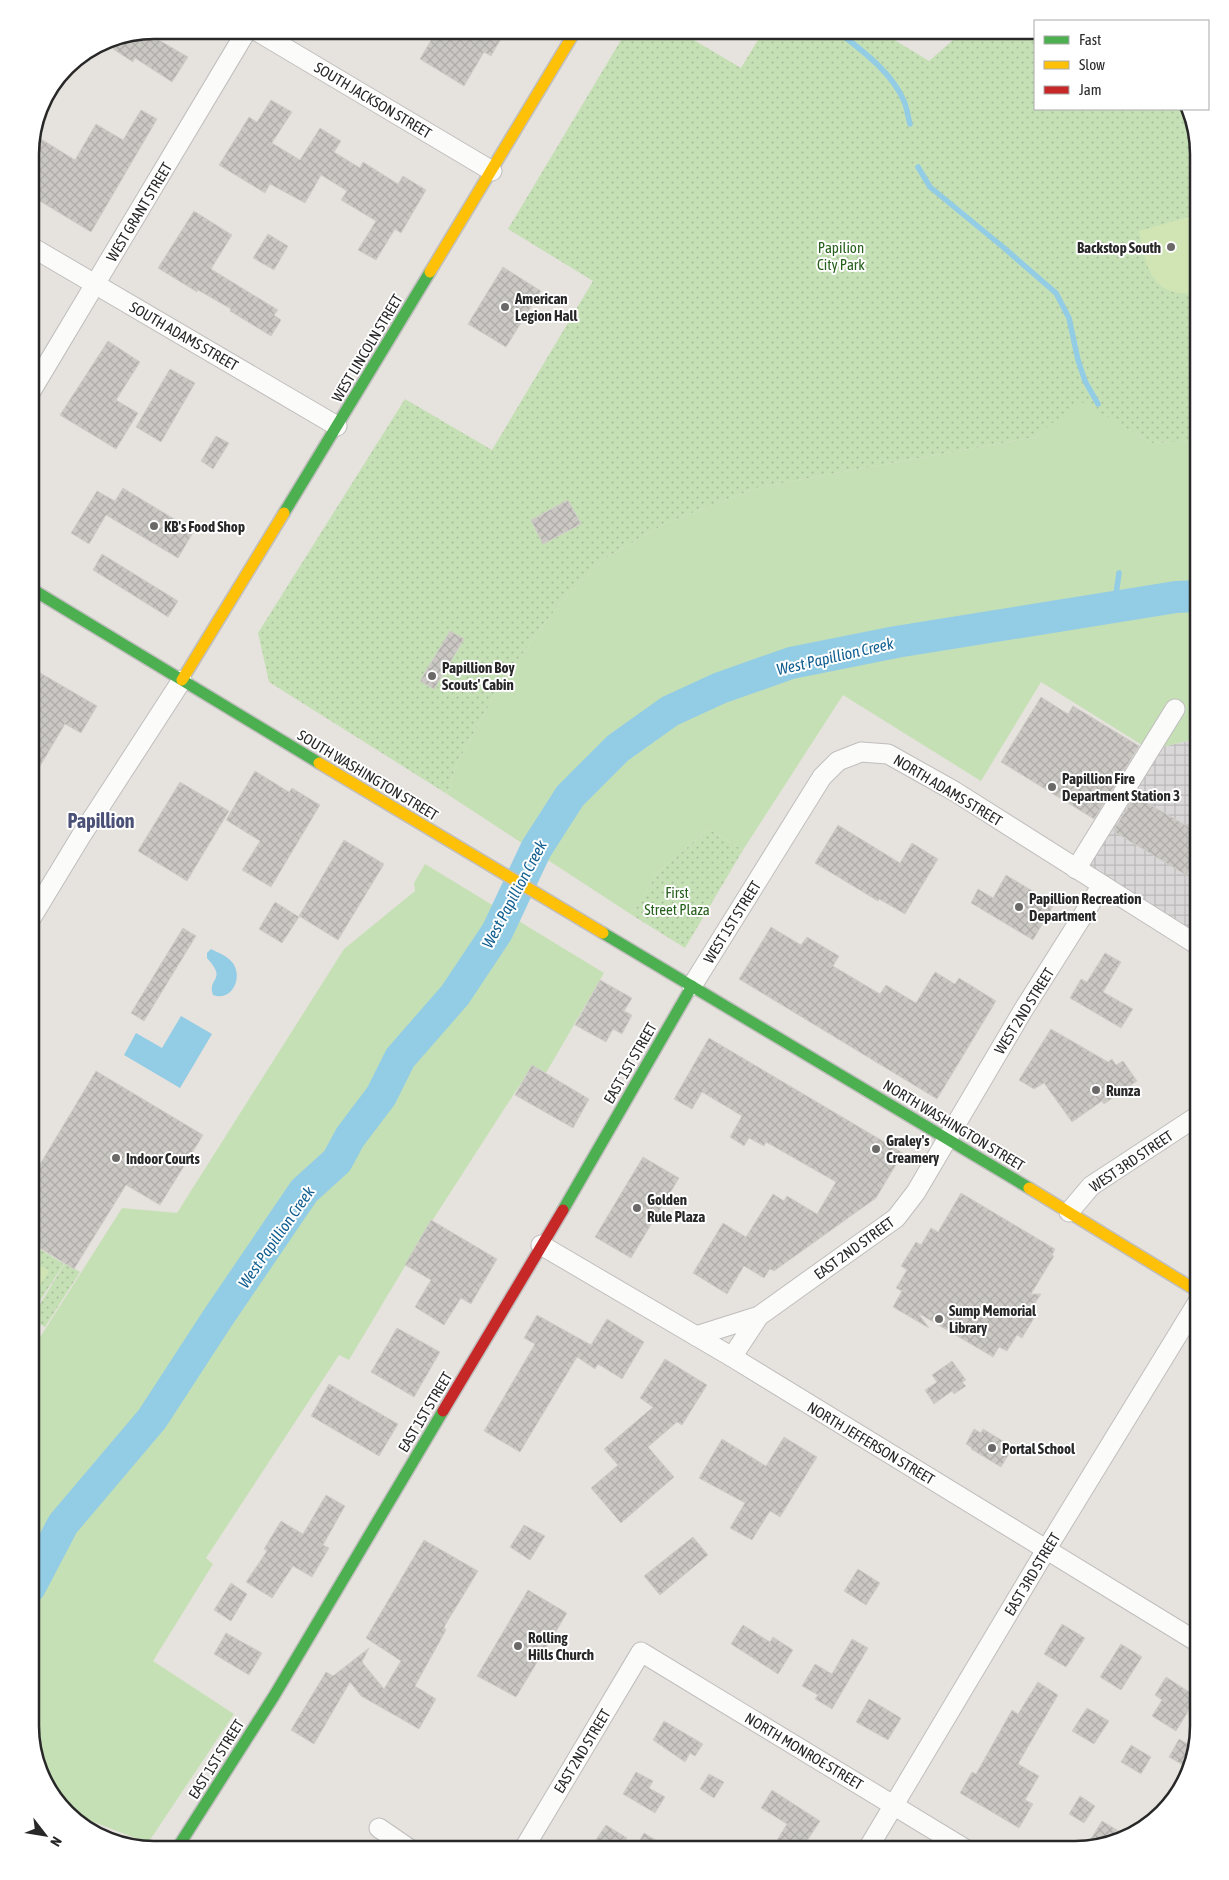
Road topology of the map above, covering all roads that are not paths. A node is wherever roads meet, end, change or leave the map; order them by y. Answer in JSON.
{"nodes":[{"id":1,"x":243,"y":39,"type":"edge"},
{"id":2,"x":270,"y":39,"type":"edge"},
{"id":3,"x":571,"y":39,"type":"edge"},
{"id":4,"x":492,"y":171,"type":"junction"},
{"id":5,"x":39,"y":251,"type":"edge"},
{"id":6,"x":95,"y":285,"type":"junction"},
{"id":7,"x":39,"y":378,"type":"edge"},
{"id":8,"x":337,"y":426,"type":"junction"},
{"id":9,"x":39,"y":593,"type":"edge"},
{"id":10,"x":182,"y":680,"type":"junction"},
{"id":11,"x":1175,"y":709,"type":"dead end"},
{"id":12,"x":772,"y":858,"type":"joint"},
{"id":13,"x":1076,"y":869,"type":"junction"},
{"id":14,"x":1102,"y":885,"type":"junction"},
{"id":15,"x":39,"y":905,"type":"edge"},
{"id":16,"x":1190,"y":940,"type":"edge"},
{"id":17,"x":692,"y":986,"type":"junction"},
{"id":18,"x":1190,"y":1121,"type":"edge"},
{"id":19,"x":948,"y":1138,"type":"junction"},
{"id":20,"x":1069,"y":1212,"type":"junction"},
{"id":21,"x":541,"y":1245,"type":"junction"},
{"id":22,"x":1190,"y":1286,"type":"edge"},
{"id":23,"x":1190,"y":1315,"type":"edge"},
{"id":24,"x":759,"y":1316,"type":"junction"},
{"id":25,"x":696,"y":1336,"type":"junction"},
{"id":26,"x":732,"y":1358,"type":"junction"},
{"id":27,"x":1046,"y":1550,"type":"junction"},
{"id":28,"x":1190,"y":1638,"type":"edge"},
{"id":29,"x":641,"y":1652,"type":"joint"},
{"id":30,"x":894,"y":1806,"type":"junction"},
{"id":31,"x":380,"y":1828,"type":"dead end"},
{"id":32,"x":182,"y":1841,"type":"edge"},
{"id":33,"x":398,"y":1841,"type":"edge"},
{"id":34,"x":528,"y":1841,"type":"edge"},
{"id":35,"x":873,"y":1841,"type":"edge"},
{"id":36,"x":952,"y":1841,"type":"edge"}],
"edges":[{"from":1,"to":6,"type":"street","name":"WEST GRANT STREET"},
{"from":2,"to":4,"type":"street","name":"SOUTH JACKSON STREET"},
{"from":3,"to":4,"type":"main road","name":"WEST LINCOLN STREET"},
{"from":4,"to":8,"type":"main road","name":"WEST LINCOLN STREET"},
{"from":5,"to":6,"type":"street","name":"SOUTH ADAMS STREET"},
{"from":6,"to":7,"type":"street","name":"WEST GRANT STREET"},
{"from":6,"to":8,"type":"street","name":"SOUTH ADAMS STREET"},
{"from":8,"to":10,"type":"main road","name":"WEST LINCOLN STREET"},
{"from":9,"to":10,"type":"main road","name":"SOUTH WASHINGTON STREET"},
{"from":10,"to":15,"type":"street"},
{"from":10,"to":17,"type":"main road","name":"SOUTH WASHINGTON STREET"},
{"from":11,"to":13,"type":"street"},
{"from":12,"to":13,"type":"street","name":"NORTH ADAMS STREET"},
{"from":12,"to":17,"type":"street","name":"WEST 1ST STREET"},
{"from":13,"to":14,"type":"street","name":"NORTH ADAMS STREET"},
{"from":14,"to":16,"type":"street"},
{"from":14,"to":19,"type":"street","name":"WEST 2ND STREET"},
{"from":17,"to":19,"type":"main road","name":"NORTH WASHINGTON STREET"},
{"from":17,"to":21,"type":"main road","name":"EAST 1ST STREET"},
{"from":18,"to":20,"type":"street","name":"WEST 3RD STREET"},
{"from":19,"to":20,"type":"main road","name":"NORTH WASHINGTON STREET"},
{"from":19,"to":24,"type":"street","name":"EAST 2ND STREET"},
{"from":20,"to":22,"type":"main road","name":"NORTH WASHINGTON STREET"},
{"from":21,"to":25,"type":"street","name":"NORTH JEFFERSON STREET"},
{"from":21,"to":32,"type":"main road","name":"EAST 1ST STREET"},
{"from":23,"to":27,"type":"street","name":"EAST 3RD STREET"},
{"from":24,"to":25,"type":"street"},
{"from":24,"to":26,"type":"street"},
{"from":25,"to":26,"type":"street","name":"NORTH JEFFERSON STREET"},
{"from":26,"to":27,"type":"street","name":"NORTH JEFFERSON STREET"},
{"from":27,"to":28,"type":"street","name":"NORTH JEFFERSON STREET"},
{"from":27,"to":30,"type":"street","name":"EAST 3RD STREET"},
{"from":29,"to":30,"type":"street","name":"NORTH MONROE STREET"},
{"from":29,"to":34,"type":"street","name":"EAST 2ND STREET"},
{"from":30,"to":35,"type":"street","name":"EAST 3RD STREET"},
{"from":30,"to":36,"type":"street","name":"NORTH MONROE STREET"},
{"from":31,"to":33,"type":"street"}]}
